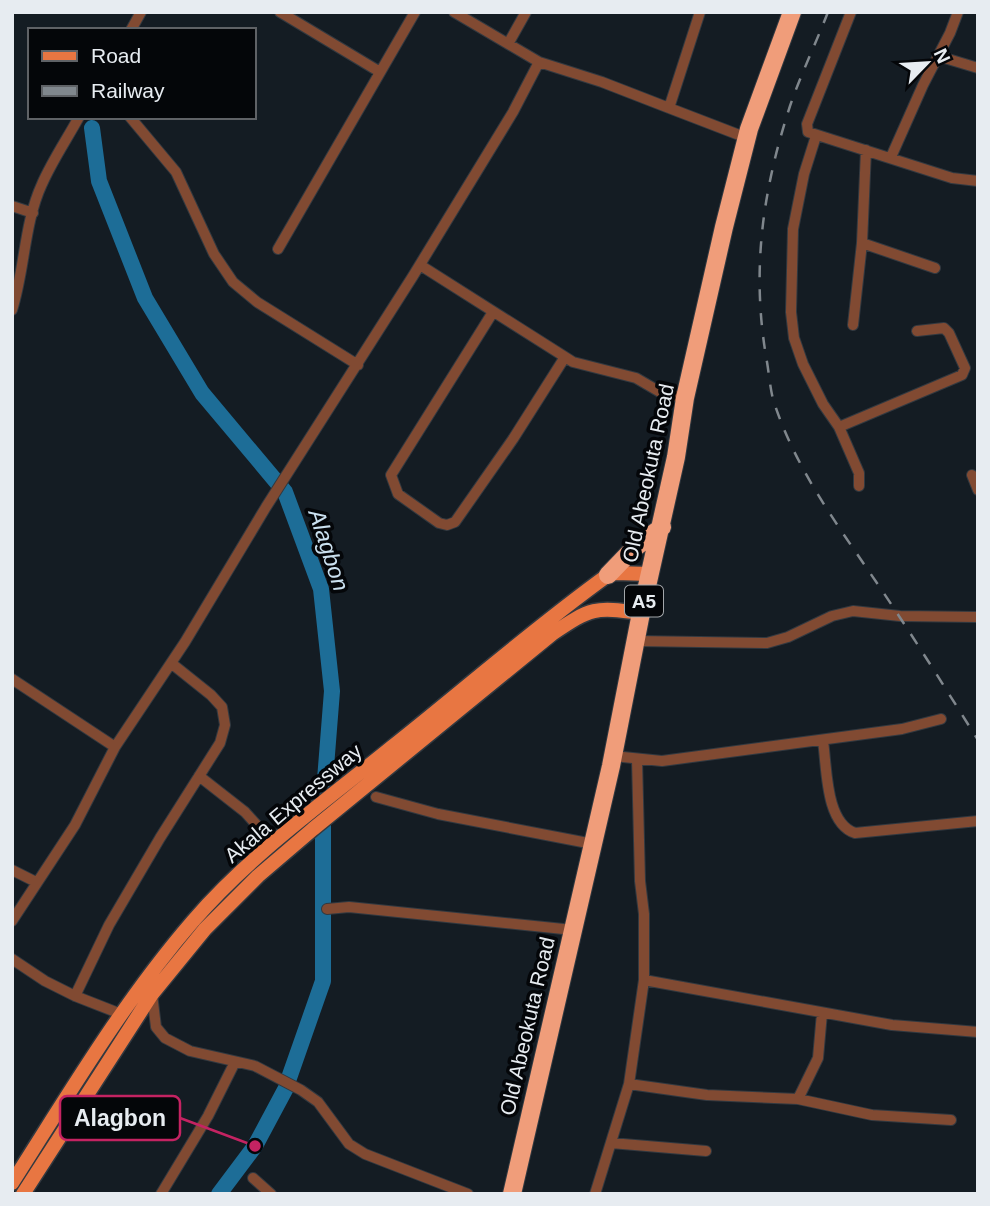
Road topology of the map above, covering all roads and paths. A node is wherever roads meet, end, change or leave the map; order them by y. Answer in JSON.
{"nodes":[{"id":1,"x":141,"y":12,"type":"edge"},
{"id":2,"x":280,"y":12,"type":"edge"},
{"id":3,"x":415,"y":12,"type":"edge"},
{"id":4,"x":454,"y":12,"type":"edge"},
{"id":5,"x":526,"y":12,"type":"edge"},
{"id":6,"x":700,"y":12,"type":"edge"},
{"id":7,"x":792,"y":12,"type":"edge"},
{"id":8,"x":851,"y":12,"type":"edge"},
{"id":9,"x":958,"y":12,"type":"edge"},
{"id":10,"x":132,"y":28,"type":"edge"},
{"id":11,"x":508,"y":44,"type":"junction"},
{"id":12,"x":938,"y":56,"type":"junction"},
{"id":13,"x":539,"y":62,"type":"junction"},
{"id":14,"x":978,"y":68,"type":"edge"},
{"id":15,"x":380,"y":72,"type":"junction"},
{"id":16,"x":669,"y":108,"type":"junction"},
{"id":17,"x":78,"y":119,"type":"edge"},
{"id":18,"x":132,"y":119,"type":"edge"},
{"id":19,"x":816,"y":136,"type":"junction"},
{"id":20,"x":747,"y":138,"type":"junction"},
{"id":21,"x":866,"y":150,"type":"junction"},
{"id":22,"x":891,"y":157,"type":"junction"},
{"id":23,"x":978,"y":181,"type":"edge"},
{"id":24,"x":12,"y":206,"type":"edge"},
{"id":25,"x":33,"y":213,"type":"junction"},
{"id":26,"x":862,"y":243,"type":"junction"},
{"id":27,"x":278,"y":249,"type":"dead end"},
{"id":28,"x":420,"y":265,"type":"junction"},
{"id":29,"x":935,"y":268,"type":"dead end"},
{"id":30,"x":12,"y":310,"type":"edge"},
{"id":31,"x":493,"y":312,"type":"junction"},
{"id":32,"x":853,"y":325,"type":"dead end"},
{"id":33,"x":917,"y":331,"type":"dead end"},
{"id":34,"x":565,"y":357,"type":"junction"},
{"id":35,"x":358,"y":365,"type":"junction"},
{"id":36,"x":685,"y":398,"type":"junction"},
{"id":37,"x":839,"y":427,"type":"junction"},
{"id":38,"x":972,"y":475,"type":"dead end"},
{"id":39,"x":859,"y":486,"type":"dead end"},
{"id":40,"x":978,"y":490,"type":"edge"},
{"id":41,"x":662,"y":527,"type":"junction"},
{"id":42,"x":650,"y":573,"type":"junction"},
{"id":43,"x":608,"y":575,"type":"junction"},
{"id":44,"x":641,"y":613,"type":"junction"},
{"id":45,"x":978,"y":617,"type":"edge"},
{"id":46,"x":636,"y":641,"type":"junction"},
{"id":47,"x":171,"y":663,"type":"junction"},
{"id":48,"x":12,"y":679,"type":"edge"},
{"id":49,"x":941,"y":719,"type":"dead end"},
{"id":50,"x":823,"y":741,"type":"junction"},
{"id":51,"x":115,"y":747,"type":"junction"},
{"id":52,"x":613,"y":756,"type":"junction"},
{"id":53,"x":637,"y":759,"type":"junction"},
{"id":54,"x":199,"y":776,"type":"junction"},
{"id":55,"x":376,"y":797,"type":"dead end"},
{"id":56,"x":336,"y":802,"type":"junction"},
{"id":57,"x":978,"y":821,"type":"edge"},
{"id":58,"x":309,"y":823,"type":"junction"},
{"id":59,"x":272,"y":842,"type":"junction"},
{"id":60,"x":593,"y":844,"type":"junction"},
{"id":61,"x":12,"y":870,"type":"edge"},
{"id":62,"x":36,"y":882,"type":"junction"},
{"id":63,"x":327,"y":909,"type":"dead end"},
{"id":64,"x":12,"y":921,"type":"edge"},
{"id":65,"x":573,"y":930,"type":"junction"},
{"id":66,"x":12,"y":959,"type":"edge"},
{"id":67,"x":644,"y":980,"type":"junction"},
{"id":68,"x":146,"y":990,"type":"junction"},
{"id":69,"x":75,"y":996,"type":"junction"},
{"id":70,"x":822,"y":1013,"type":"junction"},
{"id":71,"x":121,"y":1014,"type":"junction"},
{"id":72,"x":978,"y":1032,"type":"edge"},
{"id":73,"x":236,"y":1062,"type":"junction"},
{"id":74,"x":629,"y":1084,"type":"junction"},
{"id":75,"x":798,"y":1099,"type":"junction"},
{"id":76,"x":951,"y":1120,"type":"dead end"},
{"id":77,"x":611,"y":1143,"type":"junction"},
{"id":78,"x":706,"y":1151,"type":"dead end"},
{"id":79,"x":253,"y":1178,"type":"dead end"},
{"id":80,"x":12,"y":1183,"type":"edge"},
{"id":81,"x":23,"y":1194,"type":"edge"},
{"id":82,"x":161,"y":1194,"type":"edge"},
{"id":83,"x":271,"y":1194,"type":"edge"},
{"id":84,"x":468,"y":1194,"type":"edge"},
{"id":85,"x":512,"y":1194,"type":"edge"},
{"id":86,"x":595,"y":1194,"type":"edge"}],
"edges":[{"from":1,"to":10,"type":"street"},
{"from":2,"to":15,"type":"street"},
{"from":3,"to":15,"type":"street"},
{"from":4,"to":11,"type":"street"},
{"from":5,"to":11,"type":"street"},
{"from":6,"to":16,"type":"street"},
{"from":7,"to":20,"type":"highway","name":"Old Abeokuta Road","number":"A5"},
{"from":8,"to":19,"type":"street"},
{"from":9,"to":12,"type":"street"},
{"from":11,"to":13,"type":"street"},
{"from":12,"to":14,"type":"street"},
{"from":12,"to":22,"type":"street"},
{"from":13,"to":16,"type":"street"},
{"from":13,"to":28,"type":"street"},
{"from":15,"to":27,"type":"street"},
{"from":16,"to":20,"type":"street"},
{"from":17,"to":25,"type":"street"},
{"from":18,"to":35,"type":"street"},
{"from":19,"to":21,"type":"street"},
{"from":19,"to":37,"type":"street"},
{"from":20,"to":36,"type":"highway","name":"Old Abeokuta Road","number":"A5"},
{"from":21,"to":22,"type":"street"},
{"from":21,"to":26,"type":"street"},
{"from":22,"to":23,"type":"street"},
{"from":24,"to":25,"type":"street"},
{"from":25,"to":30,"type":"street"},
{"from":26,"to":29,"type":"street"},
{"from":26,"to":32,"type":"street"},
{"from":28,"to":31,"type":"street"},
{"from":28,"to":35,"type":"street"},
{"from":31,"to":34,"type":"street"},
{"from":31,"to":34,"type":"street"},
{"from":33,"to":37,"type":"street"},
{"from":34,"to":36,"type":"street"},
{"from":35,"to":47,"type":"street"},
{"from":36,"to":41,"type":"highway","name":"Old Abeokuta Road","number":"A5"},
{"from":37,"to":39,"type":"street"},
{"from":38,"to":40,"type":"street"},
{"from":41,"to":42,"type":"highway","name":"Old Abeokuta Road","number":"A5"},
{"from":41,"to":43,"type":"highway"},
{"from":42,"to":43,"type":"main road"},
{"from":42,"to":44,"type":"highway","name":"Old Abeokuta Road","number":"A5"},
{"from":43,"to":56,"type":"main road","name":"Akala Expressway"},
{"from":44,"to":46,"type":"highway","name":"Old Abeokuta Road","number":"A5"},
{"from":44,"to":56,"type":"main road","name":"Akala Expressway"},
{"from":45,"to":46,"type":"street"},
{"from":46,"to":52,"type":"highway","name":"Old Abeokuta Road","number":"A5"},
{"from":47,"to":51,"type":"street"},
{"from":47,"to":54,"type":"street"},
{"from":48,"to":51,"type":"street"},
{"from":49,"to":50,"type":"street"},
{"from":50,"to":53,"type":"street"},
{"from":50,"to":57,"type":"street"},
{"from":51,"to":62,"type":"street"},
{"from":52,"to":53,"type":"street"},
{"from":52,"to":60,"type":"highway","name":"Old Abeokuta Road","number":"A5"},
{"from":53,"to":67,"type":"street"},
{"from":54,"to":59,"type":"street"},
{"from":54,"to":69,"type":"street"},
{"from":55,"to":60,"type":"street"},
{"from":56,"to":58,"type":"main road","name":"Akala Expressway"},
{"from":58,"to":59,"type":"main road","name":"Akala Expressway"},
{"from":58,"to":68,"type":"main road","name":"Akala Expressway"},
{"from":59,"to":68,"type":"main road","name":"Akala Expressway"},
{"from":60,"to":65,"type":"highway","name":"Old Abeokuta Road","number":"A5"},
{"from":61,"to":62,"type":"street"},
{"from":62,"to":64,"type":"street"},
{"from":63,"to":65,"type":"street"},
{"from":65,"to":85,"type":"highway","name":"Old Abeokuta Road","number":"A5"},
{"from":66,"to":69,"type":"street"},
{"from":67,"to":70,"type":"street"},
{"from":67,"to":74,"type":"street"},
{"from":68,"to":71,"type":"main road","name":"Akala Expressway"},
{"from":68,"to":73,"type":"street"},
{"from":68,"to":81,"type":"main road","name":"Akala Expressway"},
{"from":69,"to":71,"type":"street"},
{"from":70,"to":72,"type":"street"},
{"from":70,"to":75,"type":"street"},
{"from":71,"to":80,"type":"main road","name":"Akala Expressway"},
{"from":73,"to":82,"type":"street"},
{"from":73,"to":84,"type":"street"},
{"from":74,"to":75,"type":"street"},
{"from":74,"to":77,"type":"street"},
{"from":75,"to":76,"type":"street"},
{"from":77,"to":78,"type":"street"},
{"from":77,"to":86,"type":"street"},
{"from":79,"to":83,"type":"street"}]}
